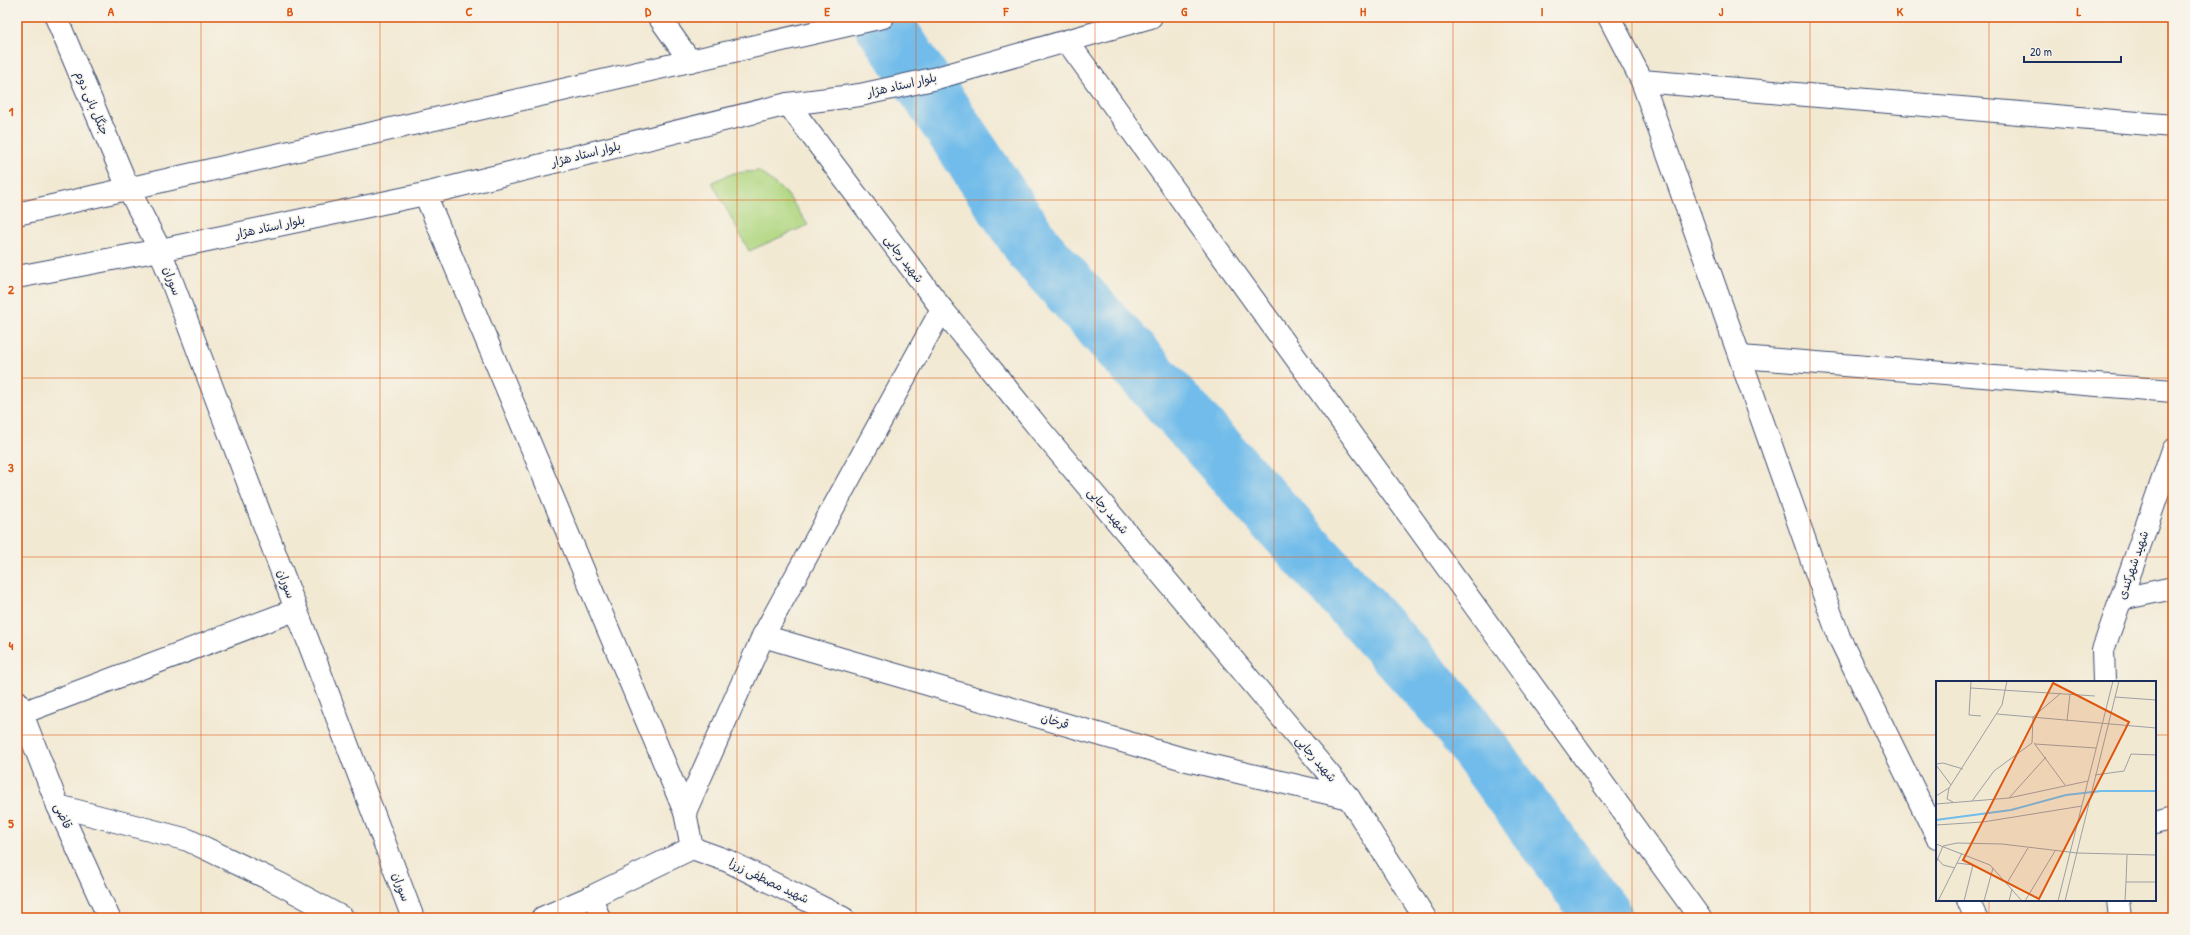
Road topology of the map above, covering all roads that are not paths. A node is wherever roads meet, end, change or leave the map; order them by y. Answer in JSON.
{"nodes":[{"id":1,"x":56,"y":17,"type":"edge"},
{"id":2,"x":659,"y":17,"type":"edge"},
{"id":3,"x":883,"y":17,"type":"edge"},
{"id":4,"x":1151,"y":17,"type":"edge"},
{"id":5,"x":1610,"y":17,"type":"edge"},
{"id":6,"x":1067,"y":41,"type":"junction"},
{"id":7,"x":690,"y":61,"type":"junction"},
{"id":8,"x":1642,"y":81,"type":"junction"},
{"id":9,"x":788,"y":104,"type":"junction"},
{"id":10,"x":2173,"y":126,"type":"edge"},
{"id":11,"x":128,"y":188,"type":"junction"},
{"id":12,"x":425,"y":194,"type":"junction"},
{"id":13,"x":17,"y":214,"type":"edge"},
{"id":14,"x":160,"y":250,"type":"junction"},
{"id":15,"x":17,"y":277,"type":"edge"},
{"id":16,"x":942,"y":309,"type":"junction"},
{"id":17,"x":1741,"y":357,"type":"junction"},
{"id":18,"x":2173,"y":391,"type":"edge"},
{"id":19,"x":2173,"y":450,"type":"edge"},
{"id":20,"x":2173,"y":588,"type":"edge"},
{"id":21,"x":2121,"y":599,"type":"junction"},
{"id":22,"x":295,"y":610,"type":"junction"},
{"id":23,"x":763,"y":636,"type":"junction"},
{"id":24,"x":2104,"y":681,"type":"edge"},
{"id":25,"x":19,"y":707,"type":"edge"},
{"id":26,"x":1349,"y":798,"type":"junction"},
{"id":27,"x":58,"y":806,"type":"junction"},
{"id":28,"x":685,"y":812,"type":"junction"},
{"id":29,"x":2173,"y":818,"type":"edge"},
{"id":30,"x":2156,"y":823,"type":"edge"},
{"id":31,"x":1936,"y":835,"type":"edge"},
{"id":32,"x":692,"y":848,"type":"junction"},
{"id":33,"x":593,"y":896,"type":"junction"},
{"id":34,"x":1968,"y":901,"type":"edge"},
{"id":35,"x":2118,"y":901,"type":"edge"},
{"id":36,"x":109,"y":918,"type":"edge"},
{"id":37,"x":343,"y":918,"type":"edge"},
{"id":38,"x":413,"y":918,"type":"edge"},
{"id":39,"x":542,"y":918,"type":"edge"},
{"id":40,"x":601,"y":918,"type":"edge"},
{"id":41,"x":843,"y":918,"type":"edge"},
{"id":42,"x":1425,"y":918,"type":"edge"},
{"id":43,"x":1700,"y":918,"type":"edge"},
{"id":44,"x":1976,"y":918,"type":"edge"},
{"id":45,"x":2120,"y":918,"type":"edge"}],
"edges":[{"from":1,"to":11,"type":"street","name":"جنگل بانی دوم"},
{"from":2,"to":7,"type":"street"},
{"from":3,"to":7,"type":"street"},
{"from":4,"to":6,"type":"street","name":"بلوار استاد هژار"},
{"from":5,"to":8,"type":"street"},
{"from":6,"to":9,"type":"street","name":"بلوار استاد هژار"},
{"from":6,"to":43,"type":"street"},
{"from":7,"to":11,"type":"street"},
{"from":8,"to":10,"type":"street"},
{"from":8,"to":17,"type":"street"},
{"from":9,"to":12,"type":"street","name":"بلوار استاد هژار"},
{"from":9,"to":16,"type":"street","name":"شهید رجایی"},
{"from":11,"to":13,"type":"street"},
{"from":11,"to":14,"type":"street","name":"جنگل بانی دوم"},
{"from":12,"to":14,"type":"street","name":"بلوار استاد هژار"},
{"from":12,"to":28,"type":"street"},
{"from":14,"to":15,"type":"street","name":"بلوار استاد هژار"},
{"from":14,"to":22,"type":"street","name":"سوران"},
{"from":16,"to":23,"type":"street"},
{"from":16,"to":26,"type":"street","name":"شهید رجایی"},
{"from":17,"to":18,"type":"street"},
{"from":17,"to":31,"type":"street"},
{"from":19,"to":21,"type":"street","name":"شهید شهرکندی"},
{"from":20,"to":21,"type":"street"},
{"from":21,"to":24,"type":"street","name":"شهید شهرکندی"},
{"from":22,"to":25,"type":"street"},
{"from":22,"to":38,"type":"street","name":"سوران"},
{"from":23,"to":26,"type":"street","name":"قرخان"},
{"from":23,"to":28,"type":"street"},
{"from":25,"to":27,"type":"street","name":"قاضی"},
{"from":26,"to":42,"type":"street","name":"شهید رجایی"},
{"from":27,"to":36,"type":"street","name":"قاضی"},
{"from":27,"to":37,"type":"street"},
{"from":28,"to":32,"type":"street"},
{"from":29,"to":30,"type":"street"},
{"from":32,"to":33,"type":"street"},
{"from":32,"to":41,"type":"street","name":"شهید مصطفی زرزا"},
{"from":33,"to":39,"type":"street"},
{"from":33,"to":40,"type":"lane"},
{"from":34,"to":44,"type":"street"},
{"from":35,"to":45,"type":"street"}]}
